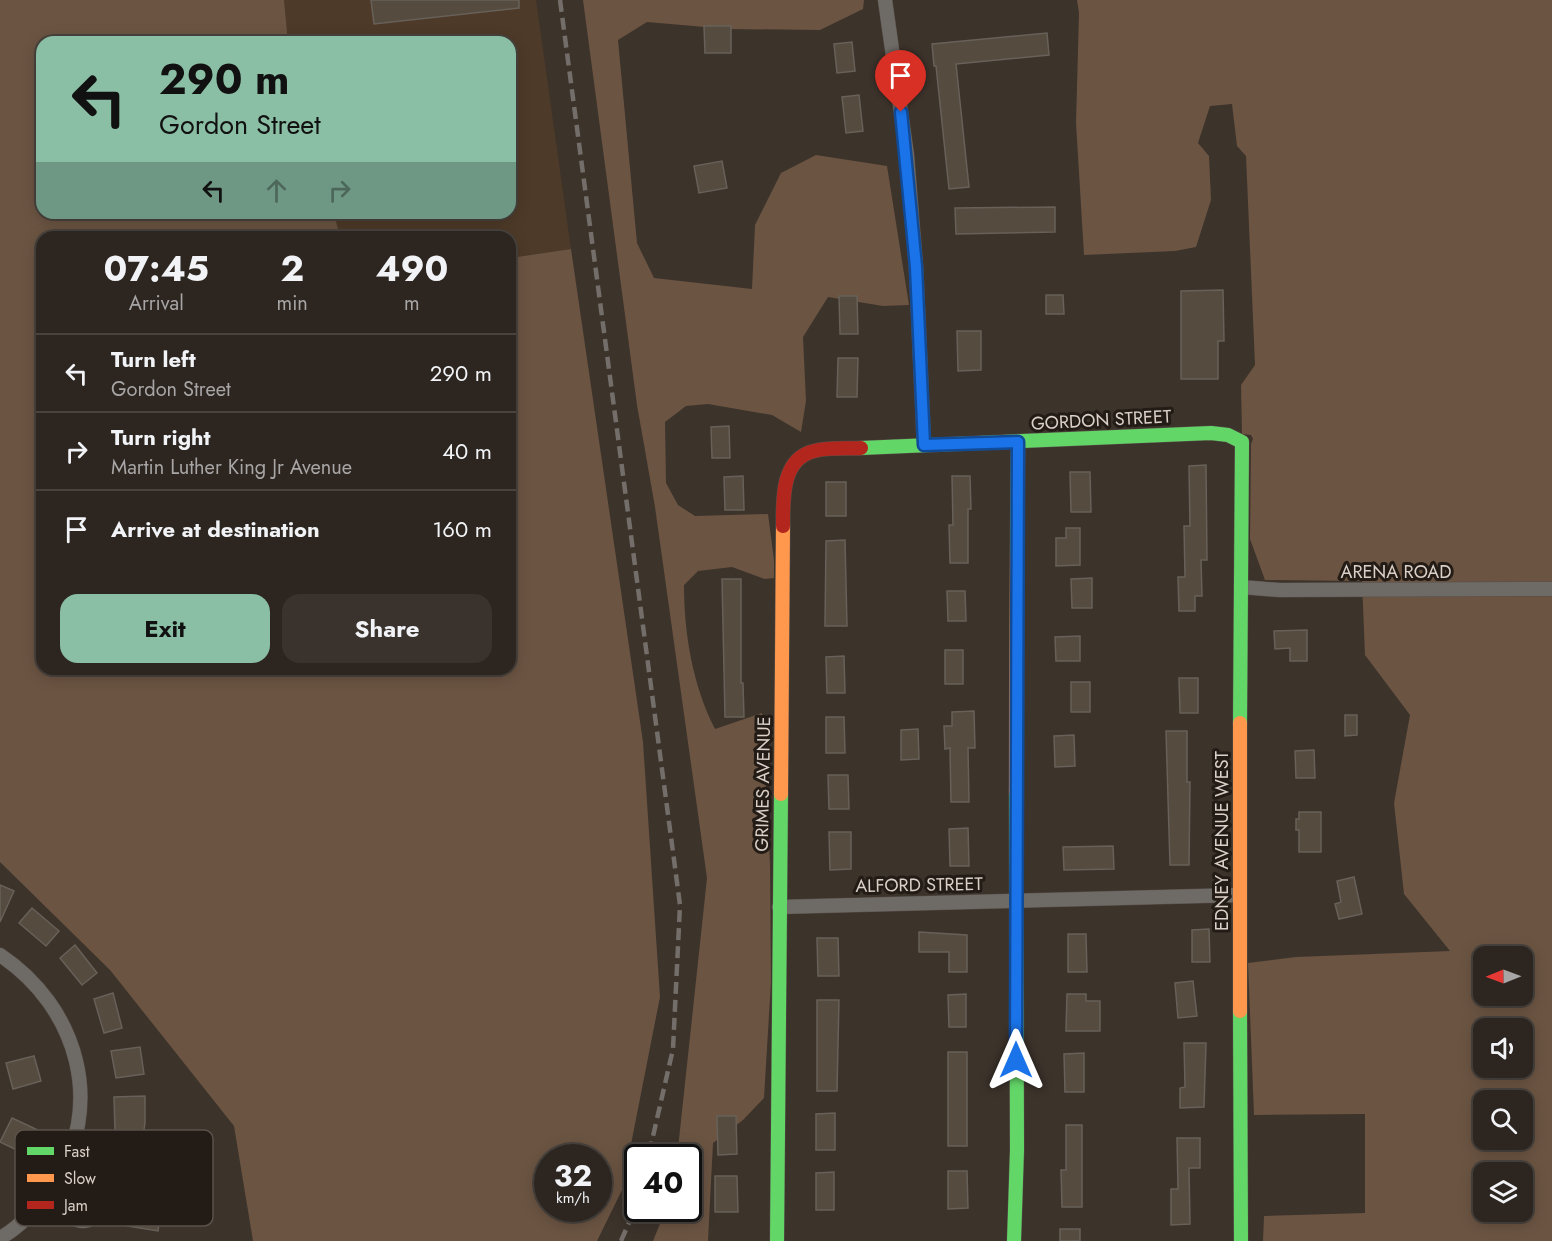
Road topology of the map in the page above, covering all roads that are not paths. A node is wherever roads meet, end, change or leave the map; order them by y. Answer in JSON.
{"nodes":[{"id":1,"x":885,"y":0,"type":"edge"},
{"id":2,"x":1018,"y":442,"type":"junction"},
{"id":3,"x":1242,"y":442,"type":"joint"},
{"id":4,"x":924,"y":445,"type":"junction"},
{"id":5,"x":1241,"y":586,"type":"junction"},
{"id":6,"x":1552,"y":590,"type":"edge"},
{"id":7,"x":1239,"y":895,"type":"junction"},
{"id":8,"x":1016,"y":902,"type":"junction"},
{"id":9,"x":779,"y":907,"type":"junction"},
{"id":10,"x":0,"y":954,"type":"edge"},
{"id":11,"x":76,"y":1130,"type":"edge"},
{"id":12,"x":16,"y":1226,"type":"edge"},
{"id":13,"x":0,"y":1238,"type":"edge"},
{"id":14,"x":777,"y":1241,"type":"edge"},
{"id":15,"x":1014,"y":1241,"type":"edge"},
{"id":16,"x":1241,"y":1241,"type":"edge"}],
"edges":[{"from":1,"to":4,"type":"street"},
{"from":2,"to":3,"type":"street","name":"GORDON STREET"},
{"from":2,"to":4,"type":"street","name":"GORDON STREET"},
{"from":2,"to":8,"type":"street"},
{"from":3,"to":5,"type":"street","name":"EDNEY AVENUE WEST"},
{"from":4,"to":9,"type":"street","name":"GRIMES AVENUE"},
{"from":5,"to":6,"type":"street","name":"ARENA ROAD"},
{"from":5,"to":7,"type":"street","name":"EDNEY AVENUE WEST"},
{"from":7,"to":8,"type":"street","name":"ALFORD STREET"},
{"from":7,"to":16,"type":"street","name":"EDNEY AVENUE WEST"},
{"from":8,"to":9,"type":"street","name":"ALFORD STREET"},
{"from":8,"to":15,"type":"street"},
{"from":9,"to":14,"type":"street","name":"GRIMES AVENUE"},
{"from":10,"to":11,"type":"street"},
{"from":12,"to":13,"type":"street"}]}
